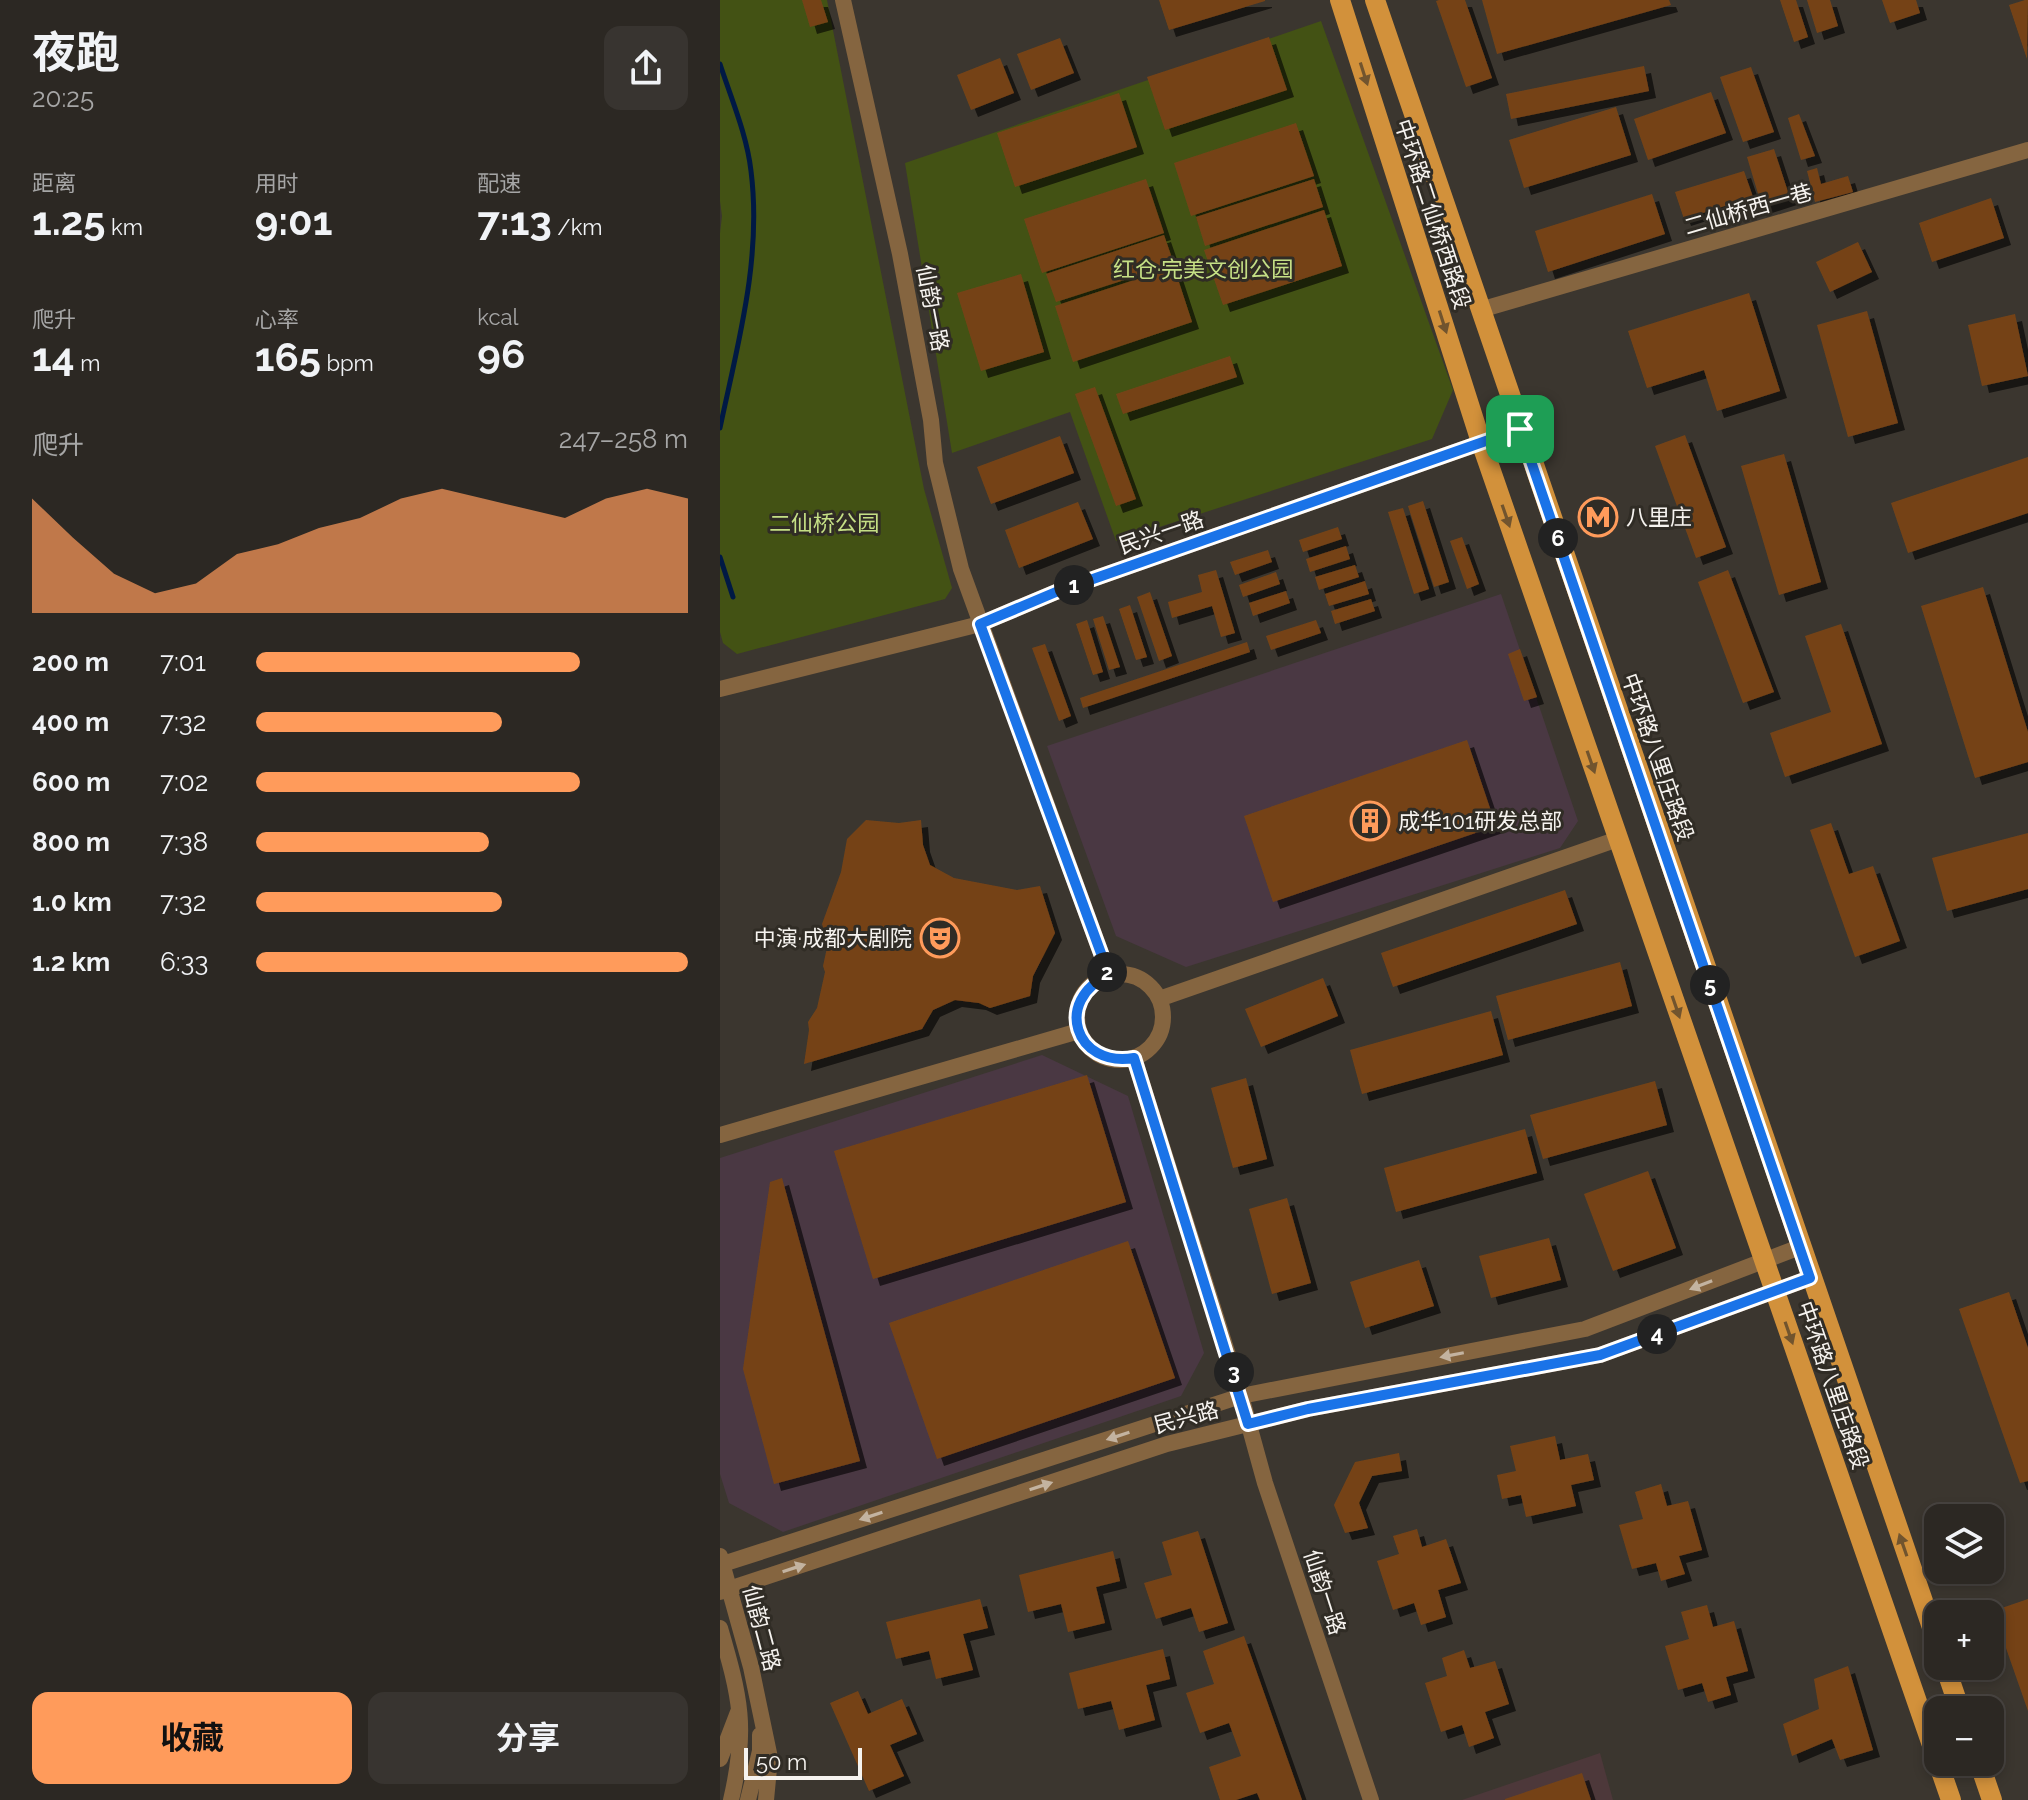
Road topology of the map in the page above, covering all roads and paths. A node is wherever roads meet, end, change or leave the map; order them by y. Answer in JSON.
{"nodes":[{"id":1,"x":843,"y":0,"type":"edge"},
{"id":2,"x":1340,"y":0,"type":"edge"},
{"id":3,"x":1375,"y":0,"type":"edge"},
{"id":4,"x":2028,"y":150,"type":"edge"},
{"id":5,"x":1480,"y":310,"type":"junction"},
{"id":6,"x":1520,"y":429,"type":"junction"},
{"id":7,"x":1481,"y":442,"type":"junction"},
{"id":8,"x":980,"y":624,"type":"junction"},
{"id":9,"x":720,"y":689,"type":"edge"},
{"id":10,"x":1618,"y":839,"type":"junction"},
{"id":11,"x":1109,"y":975,"type":"junction"},
{"id":12,"x":1159,"y":999,"type":"junction"},
{"id":13,"x":1079,"y":1031,"type":"junction"},
{"id":14,"x":1134,"y":1058,"type":"junction"},
{"id":15,"x":720,"y":1135,"type":"edge"},
{"id":16,"x":1800,"y":1247,"type":"junction"},
{"id":17,"x":1764,"y":1261,"type":"junction"},
{"id":18,"x":1810,"y":1278,"type":"junction"},
{"id":19,"x":1775,"y":1291,"type":"junction"},
{"id":20,"x":1241,"y":1396,"type":"junction"},
{"id":21,"x":1248,"y":1424,"type":"junction"},
{"id":22,"x":721,"y":1561,"type":"edge"},
{"id":23,"x":725,"y":1591,"type":"edge"},
{"id":24,"x":1924,"y":1605,"type":"edge"},
{"id":25,"x":720,"y":1628,"type":"edge"},
{"id":26,"x":740,"y":1707,"type":"junction"},
{"id":27,"x":760,"y":1711,"type":"junction"},
{"id":28,"x":720,"y":1759,"type":"edge"},
{"id":29,"x":1984,"y":1776,"type":"edge"},
{"id":30,"x":731,"y":1800,"type":"edge"},
{"id":31,"x":748,"y":1800,"type":"edge"},
{"id":32,"x":766,"y":1800,"type":"edge"},
{"id":33,"x":1371,"y":1800,"type":"edge"},
{"id":34,"x":1951,"y":1800,"type":"edge"},
{"id":35,"x":1992,"y":1800,"type":"edge"}],
"edges":[{"from":1,"to":8,"type":"street","name":"仙韵一路"},
{"from":2,"to":7,"type":"main road","name":"中环路二仙桥西路段","one_way":true},
{"from":3,"to":5,"type":"main road","name":"中环路二仙桥西路段"},
{"from":4,"to":5,"type":"street","name":"二仙桥西一巷"},
{"from":5,"to":6,"type":"main road","name":"中环路二仙桥西路段"},
{"from":6,"to":7,"type":"street","name":"民兴一路"},
{"from":6,"to":16,"type":"main road","name":"中环路八里庄路段"},
{"from":7,"to":8,"type":"street","name":"民兴一路"},
{"from":7,"to":10,"type":"main road","name":"中环路八里庄路段","one_way":true},
{"from":8,"to":9,"type":"street","name":"民兴一路"},
{"from":8,"to":11,"type":"street","name":"仙韵一路"},
{"from":10,"to":12,"type":"street"},
{"from":10,"to":17,"type":"main road","name":"中环路八里庄路段","one_way":true},
{"from":11,"to":12,"type":"street"},
{"from":11,"to":13,"type":"street"},
{"from":12,"to":14,"type":"street"},
{"from":13,"to":14,"type":"street"},
{"from":13,"to":15,"type":"street"},
{"from":14,"to":20,"type":"street","name":"仙韵一路"},
{"from":16,"to":17,"type":"street","name":"民兴路"},
{"from":16,"to":18,"type":"main road","name":"中环路八里庄路段"},
{"from":17,"to":19,"type":"main road","name":"中环路八里庄路段"},
{"from":17,"to":20,"type":"street","name":"民兴路","one_way":true},
{"from":18,"to":19,"type":"street","name":"民兴路"},
{"from":24,"to":18,"type":"main road","name":"中环路八里庄路段","one_way":true},
{"from":19,"to":21,"type":"street","name":"民兴路"},
{"from":19,"to":34,"type":"main road","name":"中环路八里庄路段","one_way":true},
{"from":20,"to":21,"type":"street","name":"仙韵一路"},
{"from":20,"to":22,"type":"street","name":"民兴路","one_way":true},
{"from":23,"to":21,"type":"street","name":"民兴路","one_way":true},
{"from":21,"to":33,"type":"street","name":"仙韵一路"},
{"from":22,"to":23,"type":"street","name":"仙韵二路"},
{"from":23,"to":27,"type":"street","name":"仙韵二路"},
{"from":25,"to":26,"type":"street","name":"仙韵二路"},
{"from":26,"to":28,"type":"street"},
{"from":26,"to":30,"type":"street","name":"仙韵二路"},
{"from":27,"to":31,"type":"street","name":"仙韵二路"},
{"from":27,"to":32,"type":"street","name":"仙韵二路"},
{"from":29,"to":35,"type":"main road"}]}
